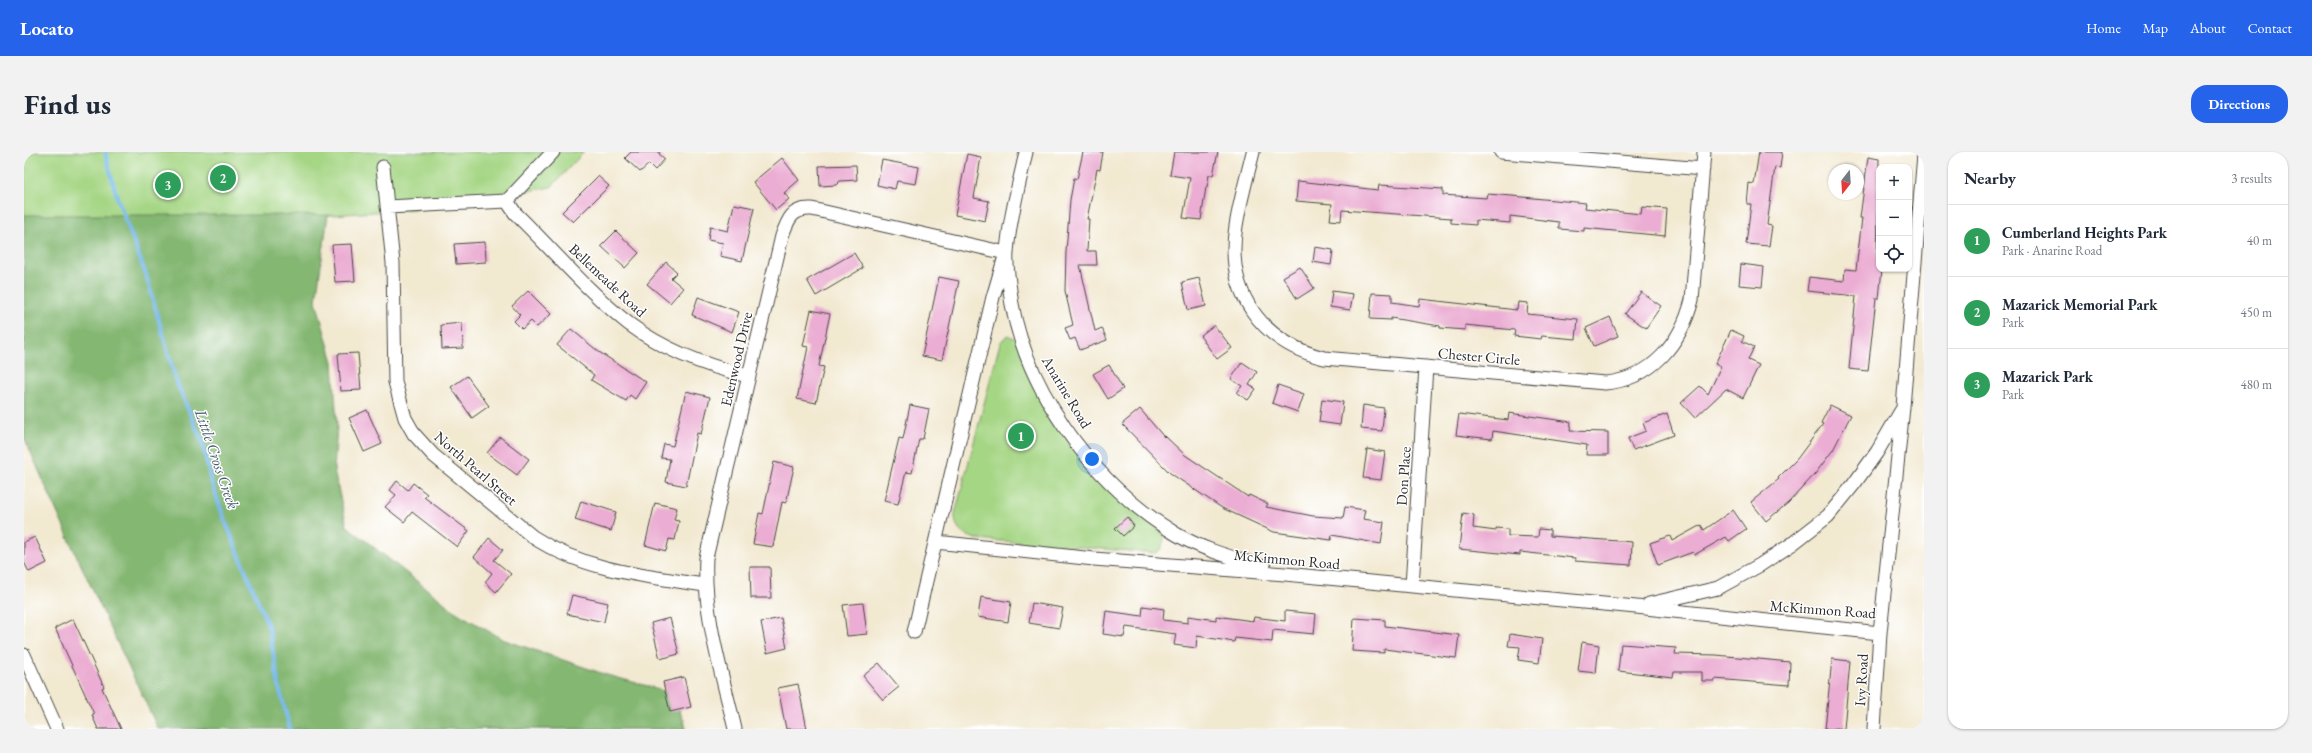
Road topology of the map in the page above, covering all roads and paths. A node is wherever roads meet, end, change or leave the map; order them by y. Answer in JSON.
{"nodes":[{"id":1,"x":553,"y":152,"type":"edge"},
{"id":2,"x":1026,"y":152,"type":"edge"},
{"id":3,"x":1253,"y":152,"type":"edge"},
{"id":4,"x":1501,"y":152,"type":"edge"},
{"id":5,"x":1704,"y":152,"type":"edge"},
{"id":6,"x":1924,"y":154,"type":"edge"},
{"id":7,"x":384,"y":167,"type":"dead end"},
{"id":8,"x":1703,"y":169,"type":"junction"},
{"id":9,"x":507,"y":201,"type":"junction"},
{"id":10,"x":387,"y":207,"type":"junction"},
{"id":11,"x":1006,"y":254,"type":"junction"},
{"id":12,"x":1426,"y":367,"type":"junction"},
{"id":13,"x":748,"y":376,"type":"junction"},
{"id":14,"x":1903,"y":408,"type":"junction"},
{"id":15,"x":936,"y":542,"type":"junction"},
{"id":16,"x":1285,"y":574,"type":"junction"},
{"id":17,"x":704,"y":585,"type":"junction"},
{"id":18,"x":1412,"y":586,"type":"junction"},
{"id":19,"x":1636,"y":607,"type":"junction"},
{"id":20,"x":914,"y":632,"type":"dead end"},
{"id":21,"x":1880,"y":633,"type":"junction"},
{"id":22,"x":24,"y":655,"type":"edge"},
{"id":23,"x":57,"y":729,"type":"edge"},
{"id":24,"x":735,"y":729,"type":"edge"},
{"id":25,"x":1874,"y":729,"type":"edge"}],
"edges":[{"from":1,"to":9,"type":"street"},
{"from":2,"to":11,"type":"street","name":"Anarine Road"},
{"from":3,"to":12,"type":"street","name":"Chester Circle"},
{"from":4,"to":8,"type":"street"},
{"from":5,"to":8,"type":"street","name":"Chester Circle"},
{"from":6,"to":14,"type":"street","name":"McKimmon Road"},
{"from":7,"to":10,"type":"street","name":"North Pearl Street"},
{"from":8,"to":12,"type":"street","name":"Chester Circle"},
{"from":9,"to":10,"type":"street"},
{"from":9,"to":13,"type":"street","name":"Bellemeade Road"},
{"from":10,"to":17,"type":"street","name":"North Pearl Street"},
{"from":11,"to":13,"type":"street","name":"Edenwood Drive"},
{"from":11,"to":15,"type":"street","name":"Anarine Road"},
{"from":11,"to":16,"type":"street","name":"Anarine Road"},
{"from":12,"to":18,"type":"street","name":"Don Place"},
{"from":13,"to":17,"type":"street","name":"Edenwood Drive"},
{"from":14,"to":19,"type":"street","name":"McKimmon Road"},
{"from":14,"to":21,"type":"street","name":"McKimmon Road"},
{"from":15,"to":16,"type":"street","name":"McKimmon Road"},
{"from":15,"to":20,"type":"street","name":"Anarine Road"},
{"from":16,"to":18,"type":"street","name":"McKimmon Road"},
{"from":17,"to":24,"type":"street","name":"Edenwood Drive"},
{"from":18,"to":19,"type":"street","name":"McKimmon Road"},
{"from":19,"to":21,"type":"street","name":"McKimmon Road"},
{"from":21,"to":25,"type":"street","name":"Ivy Road"},
{"from":22,"to":23,"type":"street"}]}
